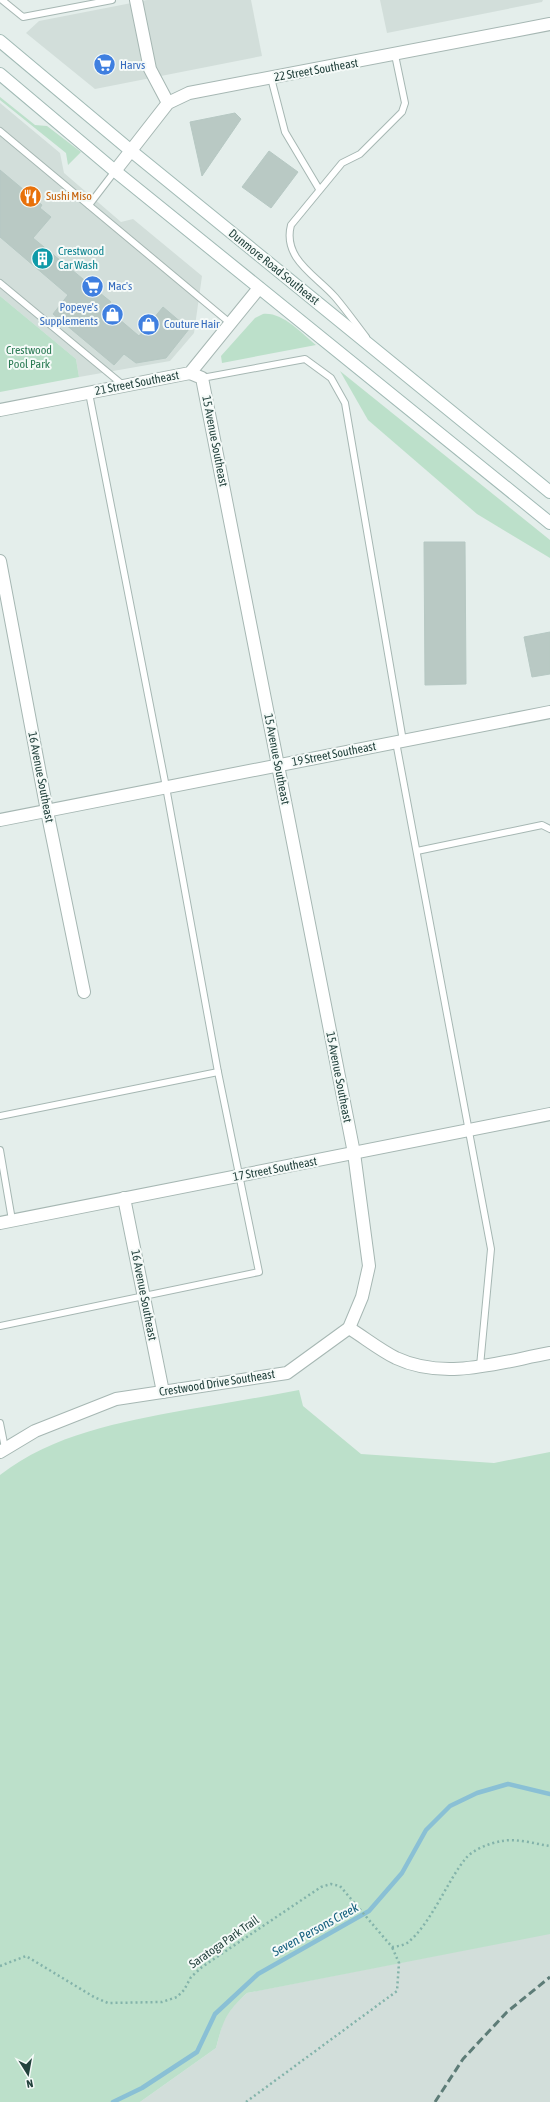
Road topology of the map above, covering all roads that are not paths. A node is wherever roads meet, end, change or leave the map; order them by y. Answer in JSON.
{"nodes":[{"id":1,"x":2,"y":0,"type":"edge"},
{"id":2,"x":112,"y":0,"type":"edge"},
{"id":3,"x":136,"y":0,"type":"edge"},
{"id":4,"x":550,"y":24,"type":"edge"},
{"id":5,"x":0,"y":42,"type":"edge"},
{"id":6,"x":396,"y":55,"type":"junction"},
{"id":7,"x":0,"y":74,"type":"edge"},
{"id":8,"x":271,"y":78,"type":"junction"},
{"id":9,"x":168,"y":102,"type":"junction"},
{"id":10,"x":0,"y":131,"type":"edge"},
{"id":11,"x":130,"y":150,"type":"junction"},
{"id":12,"x":115,"y":171,"type":"junction"},
{"id":13,"x":319,"y":189,"type":"junction"},
{"id":14,"x":89,"y":205,"type":"junction"},
{"id":15,"x":0,"y":283,"type":"edge"},
{"id":16,"x":259,"y":288,"type":"junction"},
{"id":17,"x":230,"y":323,"type":"junction"},
{"id":18,"x":379,"y":352,"type":"junction"},
{"id":19,"x":190,"y":373,"type":"junction"},
{"id":20,"x":202,"y":378,"type":"junction"},
{"id":21,"x":125,"y":386,"type":"junction"},
{"id":22,"x":89,"y":393,"type":"junction"},
{"id":23,"x":0,"y":410,"type":"edge"},
{"id":24,"x":550,"y":492,"type":"edge"},
{"id":25,"x":550,"y":523,"type":"edge"},
{"id":26,"x":0,"y":561,"type":"edge"},
{"id":27,"x":550,"y":712,"type":"edge"},
{"id":28,"x":399,"y":742,"type":"junction"},
{"id":29,"x":278,"y":765,"type":"junction"},
{"id":30,"x":166,"y":787,"type":"junction"},
{"id":31,"x":47,"y":811,"type":"junction"},
{"id":32,"x":0,"y":820,"type":"edge"},
{"id":33,"x":550,"y":829,"type":"edge"},
{"id":34,"x":417,"y":852,"type":"junction"},
{"id":35,"x":84,"y":992,"type":"dead end"},
{"id":36,"x":218,"y":1072,"type":"junction"},
{"id":37,"x":550,"y":1114,"type":"edge"},
{"id":38,"x":0,"y":1116,"type":"edge"},
{"id":39,"x":469,"y":1130,"type":"junction"},
{"id":40,"x":0,"y":1150,"type":"edge"},
{"id":41,"x":354,"y":1153,"type":"junction"},
{"id":42,"x":239,"y":1176,"type":"junction"},
{"id":43,"x":124,"y":1198,"type":"junction"},
{"id":44,"x":12,"y":1220,"type":"junction"},
{"id":45,"x":0,"y":1223,"type":"edge"},
{"id":46,"x":144,"y":1296,"type":"junction"},
{"id":47,"x":0,"y":1326,"type":"edge"},
{"id":48,"x":350,"y":1328,"type":"junction"},
{"id":49,"x":550,"y":1353,"type":"edge"},
{"id":50,"x":480,"y":1366,"type":"junction"},
{"id":51,"x":163,"y":1392,"type":"junction"},
{"id":52,"x":0,"y":1423,"type":"edge"},
{"id":53,"x":3,"y":1450,"type":"edge"}],
"edges":[{"from":1,"to":2,"type":"lane"},
{"from":3,"to":9,"type":"street"},
{"from":4,"to":6,"type":"street","name":"22 Street Southeast"},
{"from":5,"to":11,"type":"street","name":"Dunmore Road Southeast"},
{"from":6,"to":8,"type":"street","name":"22 Street Southeast"},
{"from":6,"to":13,"type":"lane"},
{"from":7,"to":12,"type":"street"},
{"from":8,"to":9,"type":"street","name":"22 Street Southeast"},
{"from":8,"to":13,"type":"lane"},
{"from":9,"to":11,"type":"street","name":"22 Street Southeast"},
{"from":10,"to":14,"type":"lane"},
{"from":11,"to":12,"type":"street","name":"22 Street Southeast"},
{"from":11,"to":18,"type":"street","name":"Dunmore Road Southeast"},
{"from":12,"to":14,"type":"lane"},
{"from":12,"to":16,"type":"street"},
{"from":13,"to":18,"type":"lane"},
{"from":14,"to":17,"type":"lane"},
{"from":15,"to":21,"type":"lane"},
{"from":16,"to":17,"type":"street","name":"21 Street Southeast"},
{"from":16,"to":25,"type":"street"},
{"from":17,"to":19,"type":"street","name":"21 Street Southeast"},
{"from":18,"to":24,"type":"street","name":"Dunmore Road Southeast"},
{"from":19,"to":20,"type":"street"},
{"from":19,"to":21,"type":"street","name":"21 Street Southeast"},
{"from":20,"to":28,"type":"lane"},
{"from":20,"to":29,"type":"street","name":"15 Avenue Southeast"},
{"from":21,"to":22,"type":"street","name":"21 Street Southeast"},
{"from":22,"to":23,"type":"street","name":"21 Street Southeast"},
{"from":22,"to":30,"type":"lane"},
{"from":26,"to":31,"type":"street","name":"16 Avenue Southeast"},
{"from":27,"to":28,"type":"street","name":"19 Street Southeast"},
{"from":28,"to":29,"type":"street","name":"19 Street Southeast"},
{"from":28,"to":34,"type":"lane"},
{"from":29,"to":30,"type":"street","name":"19 Street Southeast"},
{"from":29,"to":41,"type":"street","name":"15 Avenue Southeast"},
{"from":30,"to":31,"type":"street","name":"19 Street Southeast"},
{"from":30,"to":36,"type":"lane"},
{"from":31,"to":32,"type":"street","name":"19 Street Southeast"},
{"from":31,"to":35,"type":"street","name":"16 Avenue Southeast"},
{"from":33,"to":34,"type":"lane"},
{"from":34,"to":39,"type":"lane"},
{"from":36,"to":38,"type":"lane"},
{"from":36,"to":42,"type":"lane"},
{"from":37,"to":39,"type":"street","name":"17 Street Southeast"},
{"from":39,"to":41,"type":"street","name":"17 Street Southeast"},
{"from":39,"to":50,"type":"lane"},
{"from":40,"to":44,"type":"lane"},
{"from":41,"to":42,"type":"street","name":"17 Street Southeast"},
{"from":41,"to":48,"type":"street"},
{"from":42,"to":43,"type":"street","name":"17 Street Southeast"},
{"from":42,"to":46,"type":"lane"},
{"from":43,"to":44,"type":"street","name":"17 Street Southeast"},
{"from":43,"to":46,"type":"street","name":"16 Avenue Southeast"},
{"from":44,"to":45,"type":"street","name":"17 Street Southeast"},
{"from":46,"to":47,"type":"lane"},
{"from":46,"to":51,"type":"street","name":"16 Avenue Southeast"},
{"from":48,"to":50,"type":"street"},
{"from":48,"to":51,"type":"street","name":"Crestwood Drive Southeast"},
{"from":49,"to":50,"type":"street"},
{"from":51,"to":53,"type":"street","name":"Crestwood Drive Southeast"},
{"from":52,"to":53,"type":"lane"}]}
